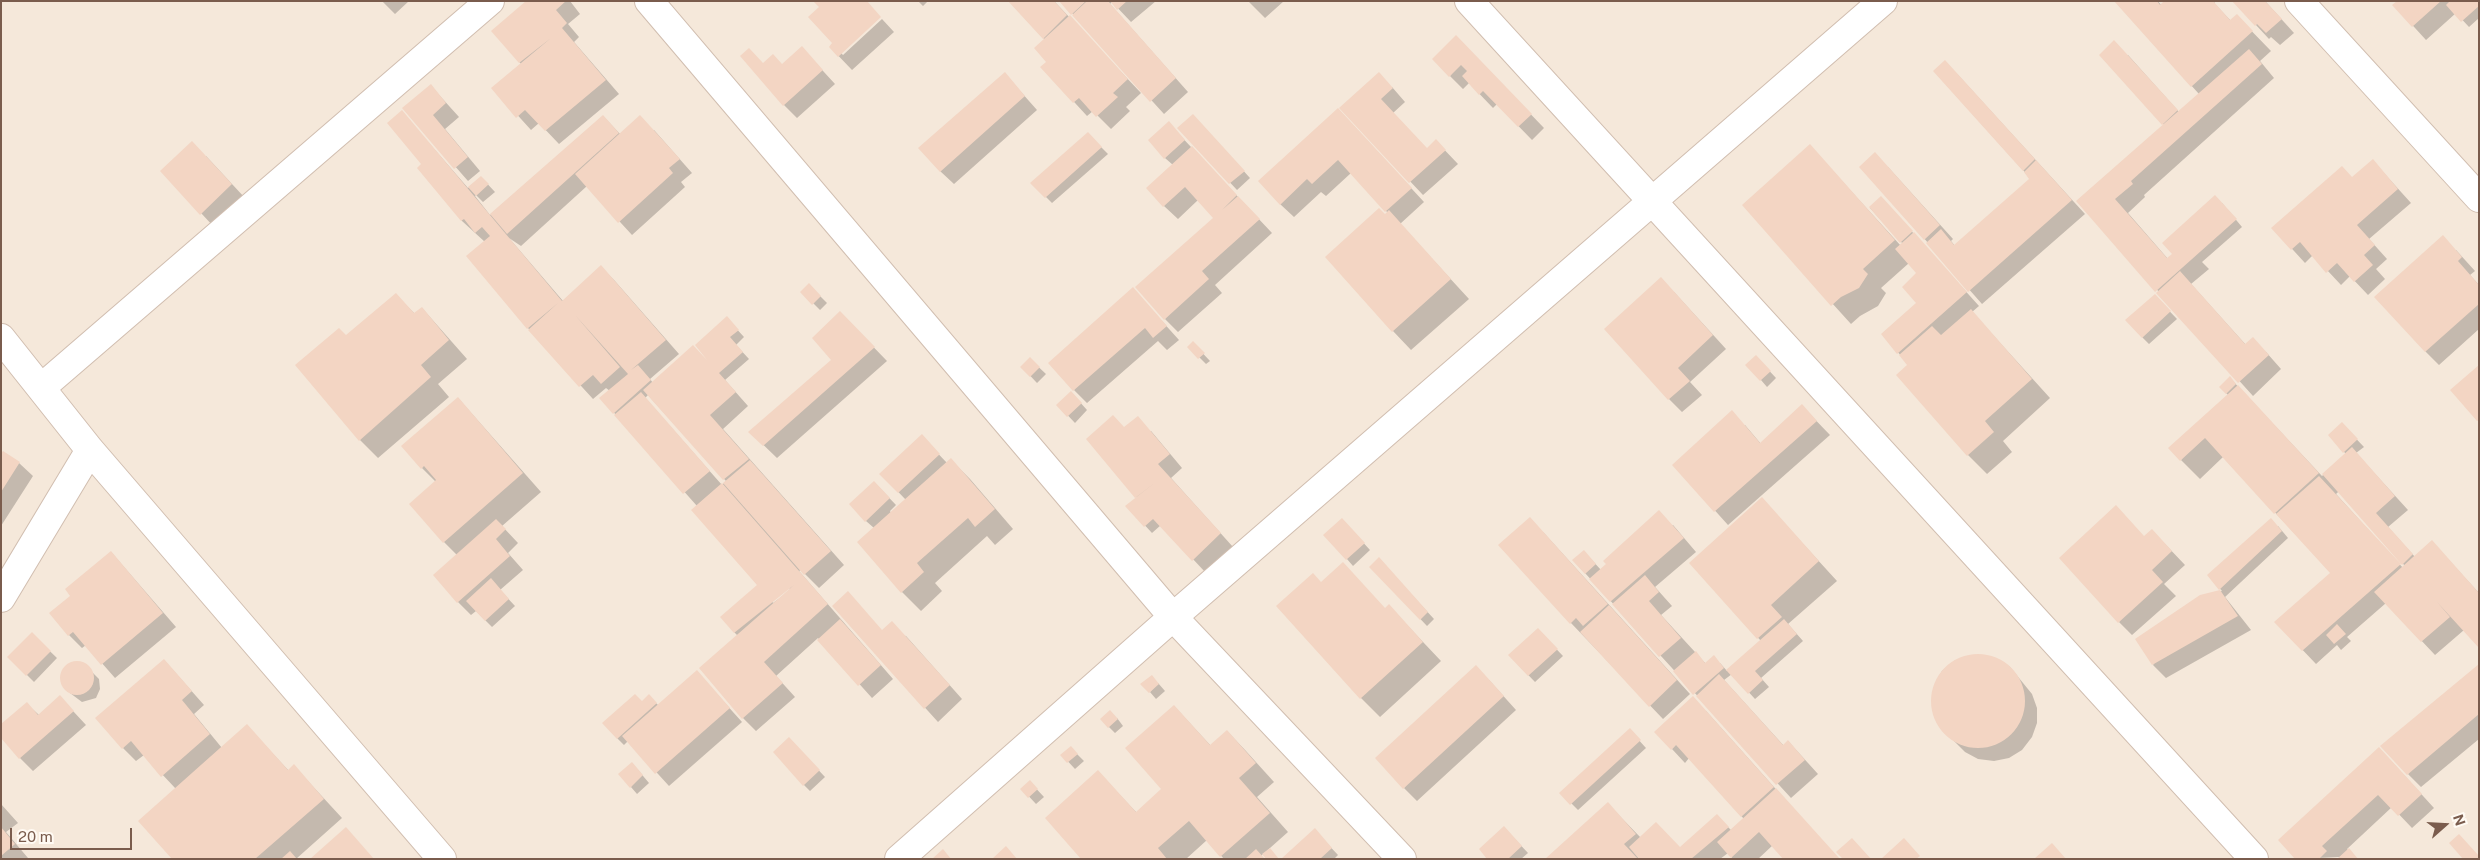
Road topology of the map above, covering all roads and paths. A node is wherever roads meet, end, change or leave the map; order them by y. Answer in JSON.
{"nodes":[{"id":1,"x":490,"y":1,"type":"edge"},
{"id":2,"x":649,"y":1,"type":"edge"},
{"id":3,"x":1470,"y":1,"type":"edge"},
{"id":4,"x":1883,"y":1,"type":"edge"},
{"id":5,"x":2298,"y":1,"type":"edge"},
{"id":6,"x":2479,"y":198,"type":"edge"},
{"id":7,"x":1652,"y":201,"type":"junction"},
{"id":8,"x":1,"y":338,"type":"edge"},
{"id":9,"x":41,"y":388,"type":"junction"},
{"id":10,"x":90,"y":450,"type":"junction"},
{"id":11,"x":1,"y":598,"type":"edge"},
{"id":12,"x":1174,"y":617,"type":"junction"},
{"id":13,"x":442,"y":859,"type":"edge"},
{"id":14,"x":899,"y":859,"type":"edge"},
{"id":15,"x":1402,"y":859,"type":"edge"},
{"id":16,"x":2254,"y":859,"type":"edge"}],
"edges":[{"from":1,"to":9,"type":"street"},
{"from":2,"to":12,"type":"street"},
{"from":3,"to":7,"type":"street"},
{"from":4,"to":7,"type":"street"},
{"from":5,"to":6,"type":"street"},
{"from":7,"to":12,"type":"street"},
{"from":7,"to":16,"type":"street"},
{"from":8,"to":9,"type":"street"},
{"from":9,"to":10,"type":"street"},
{"from":10,"to":11,"type":"street"},
{"from":10,"to":13,"type":"street"},
{"from":12,"to":14,"type":"street"},
{"from":12,"to":15,"type":"street"}]}
